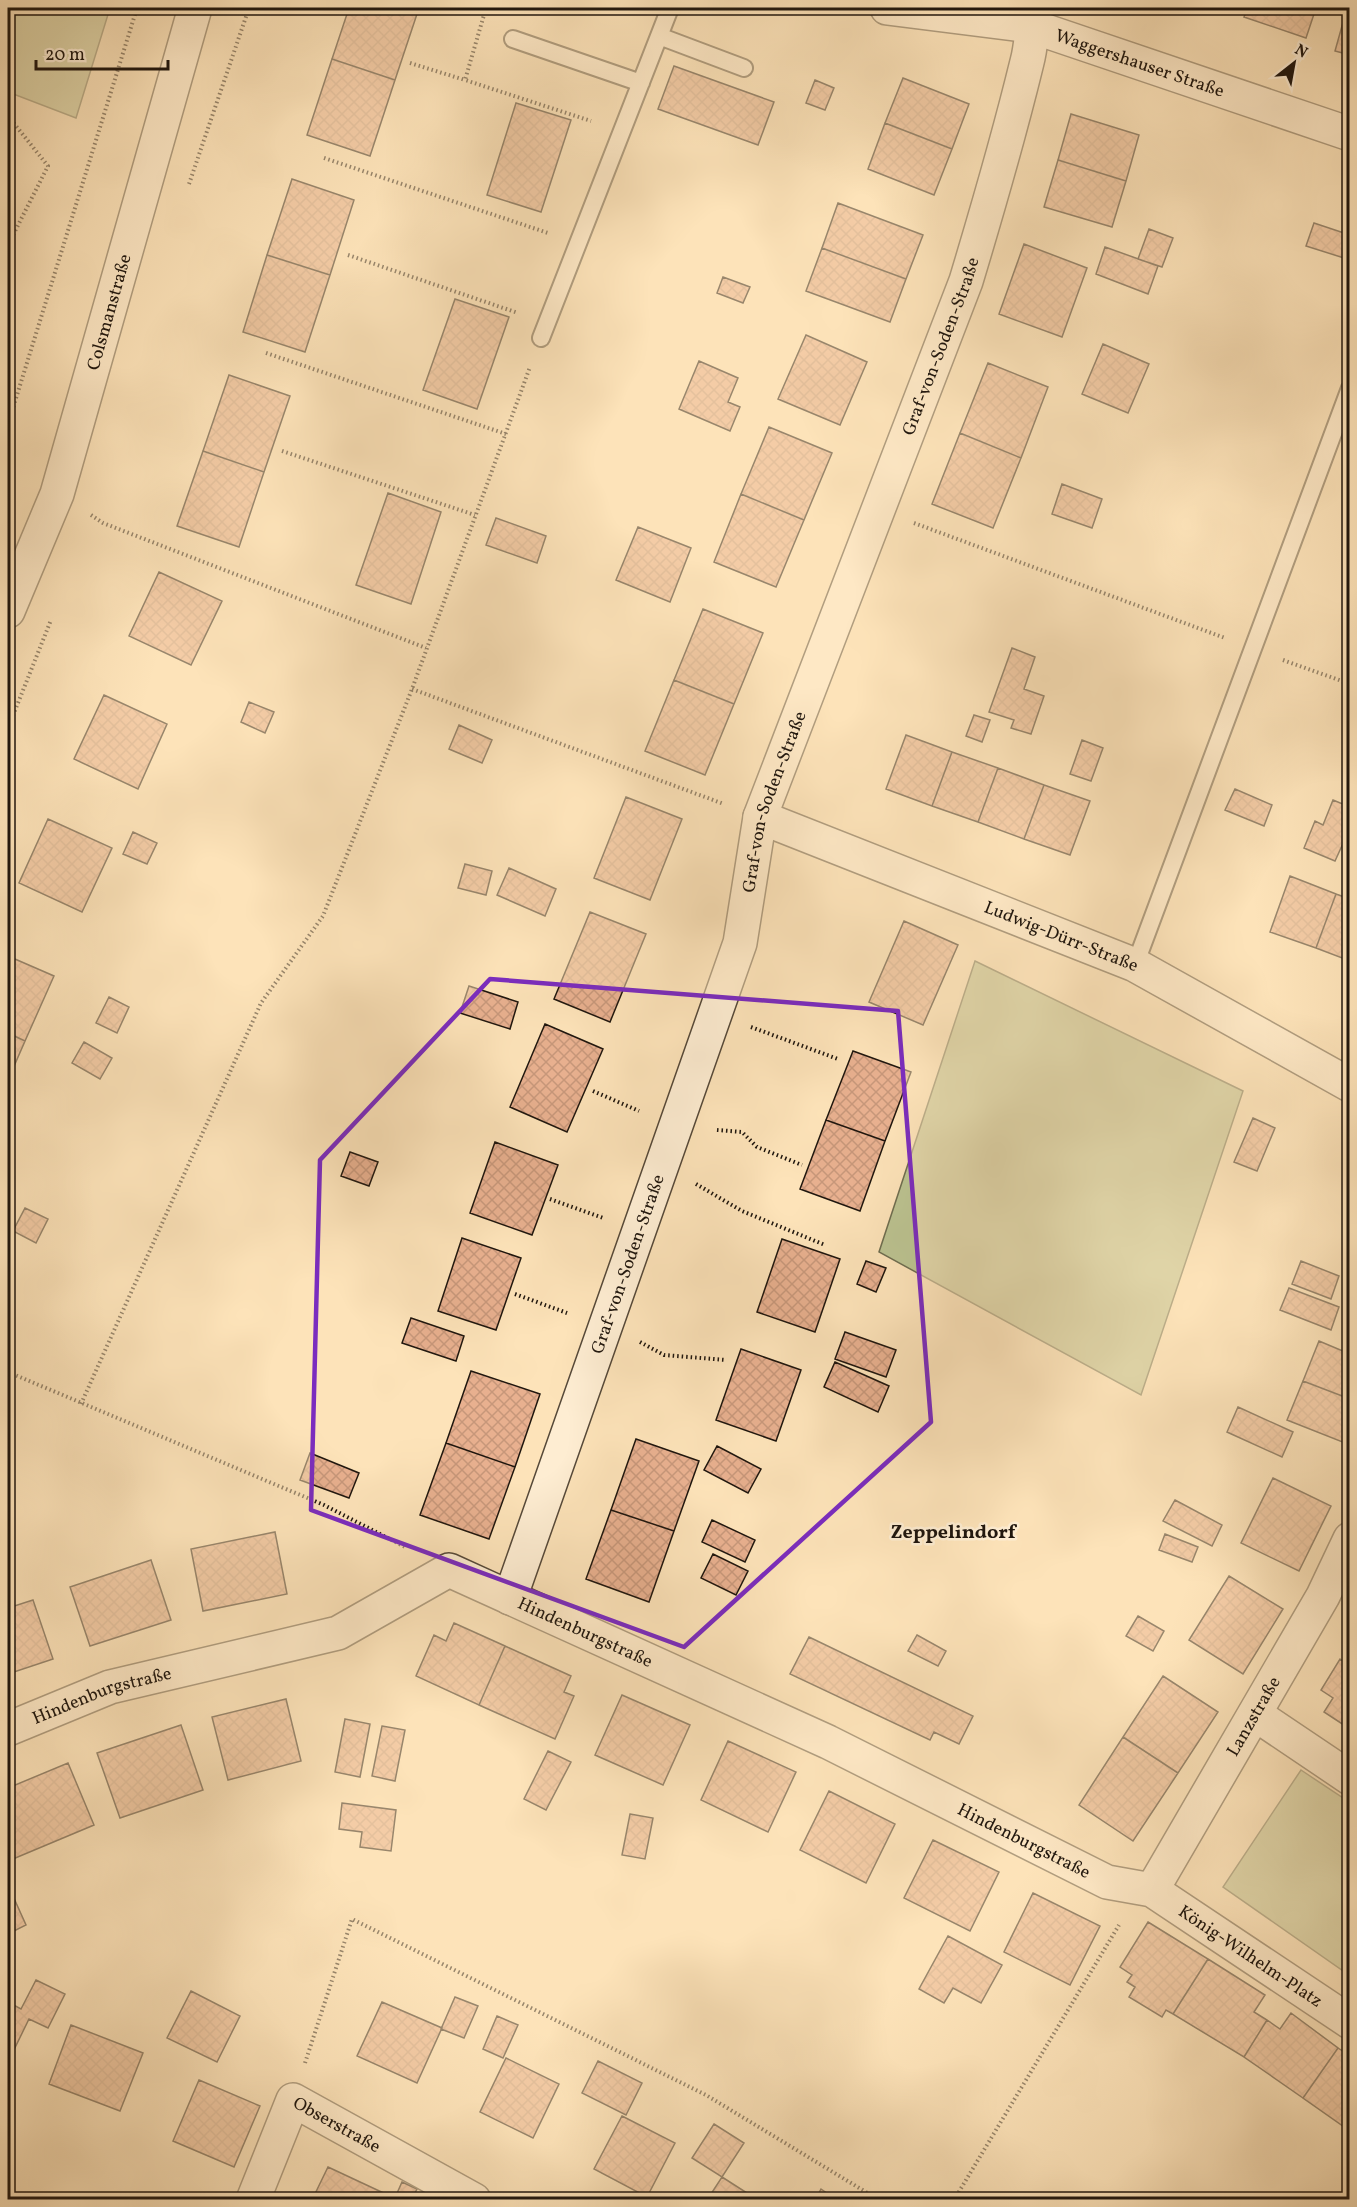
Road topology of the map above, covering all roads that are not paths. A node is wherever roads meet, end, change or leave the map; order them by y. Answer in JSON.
{"nodes":[{"id":1,"x":195,"y":8,"type":"edge"},
{"id":2,"x":670,"y":8,"type":"edge"},
{"id":3,"x":888,"y":8,"type":"edge"},
{"id":4,"x":1033,"y":17,"type":"edge"},
{"id":5,"x":659,"y":36,"type":"junction"},
{"id":6,"x":513,"y":39,"type":"dead end"},
{"id":7,"x":744,"y":68,"type":"dead end"},
{"id":8,"x":641,"y":83,"type":"junction"},
{"id":9,"x":1350,"y":134,"type":"edge"},
{"id":10,"x":544,"y":330,"type":"road end"},
{"id":11,"x":1350,"y":388,"type":"edge"},
{"id":12,"x":8,"y":611,"type":"edge"},
{"id":13,"x":760,"y":817,"type":"junction"},
{"id":14,"x":1135,"y":965,"type":"junction"},
{"id":15,"x":1350,"y":1085,"type":"edge"},
{"id":16,"x":1350,"y":1539,"type":"edge"},
{"id":17,"x":510,"y":1598,"type":"junction"},
{"id":18,"x":1255,"y":1714,"type":"junction"},
{"id":19,"x":8,"y":1729,"type":"edge"},
{"id":20,"x":1350,"y":1778,"type":"edge"},
{"id":21,"x":1152,"y":1890,"type":"junction"},
{"id":22,"x":1350,"y":2022,"type":"edge"},
{"id":23,"x":253,"y":2199,"type":"edge"},
{"id":24,"x":474,"y":2199,"type":"edge"}],
"edges":[{"from":1,"to":12,"type":"street","name":"Colsmanstraße"},
{"from":2,"to":5,"type":"lane"},
{"from":3,"to":4,"type":"street","name":"Waggershauser Straße"},
{"from":4,"to":9,"type":"street","name":"Waggershauser Straße"},
{"from":4,"to":13,"type":"street","name":"Graf-von-Soden-Straße"},
{"from":5,"to":7,"type":"lane"},
{"from":5,"to":8,"type":"lane"},
{"from":6,"to":8,"type":"lane"},
{"from":8,"to":10,"type":"lane"},
{"from":11,"to":14,"type":"lane"},
{"from":13,"to":14,"type":"street","name":"Ludwig-Dürr-Straße"},
{"from":13,"to":17,"type":"street","name":"Graf-von-Soden-Straße"},
{"from":14,"to":15,"type":"street","name":"Ludwig-Dürr-Straße"},
{"from":16,"to":18,"type":"street","name":"Lanzstraße"},
{"from":17,"to":19,"type":"street","name":"Hindenburgstraße"},
{"from":17,"to":21,"type":"street","name":"Hindenburgstraße"},
{"from":18,"to":20,"type":"street"},
{"from":18,"to":21,"type":"street","name":"Lanzstraße"},
{"from":21,"to":22,"type":"street","name":"König-Wilhelm-Platz"},
{"from":23,"to":24,"type":"street","name":"Obserstraße"}]}
